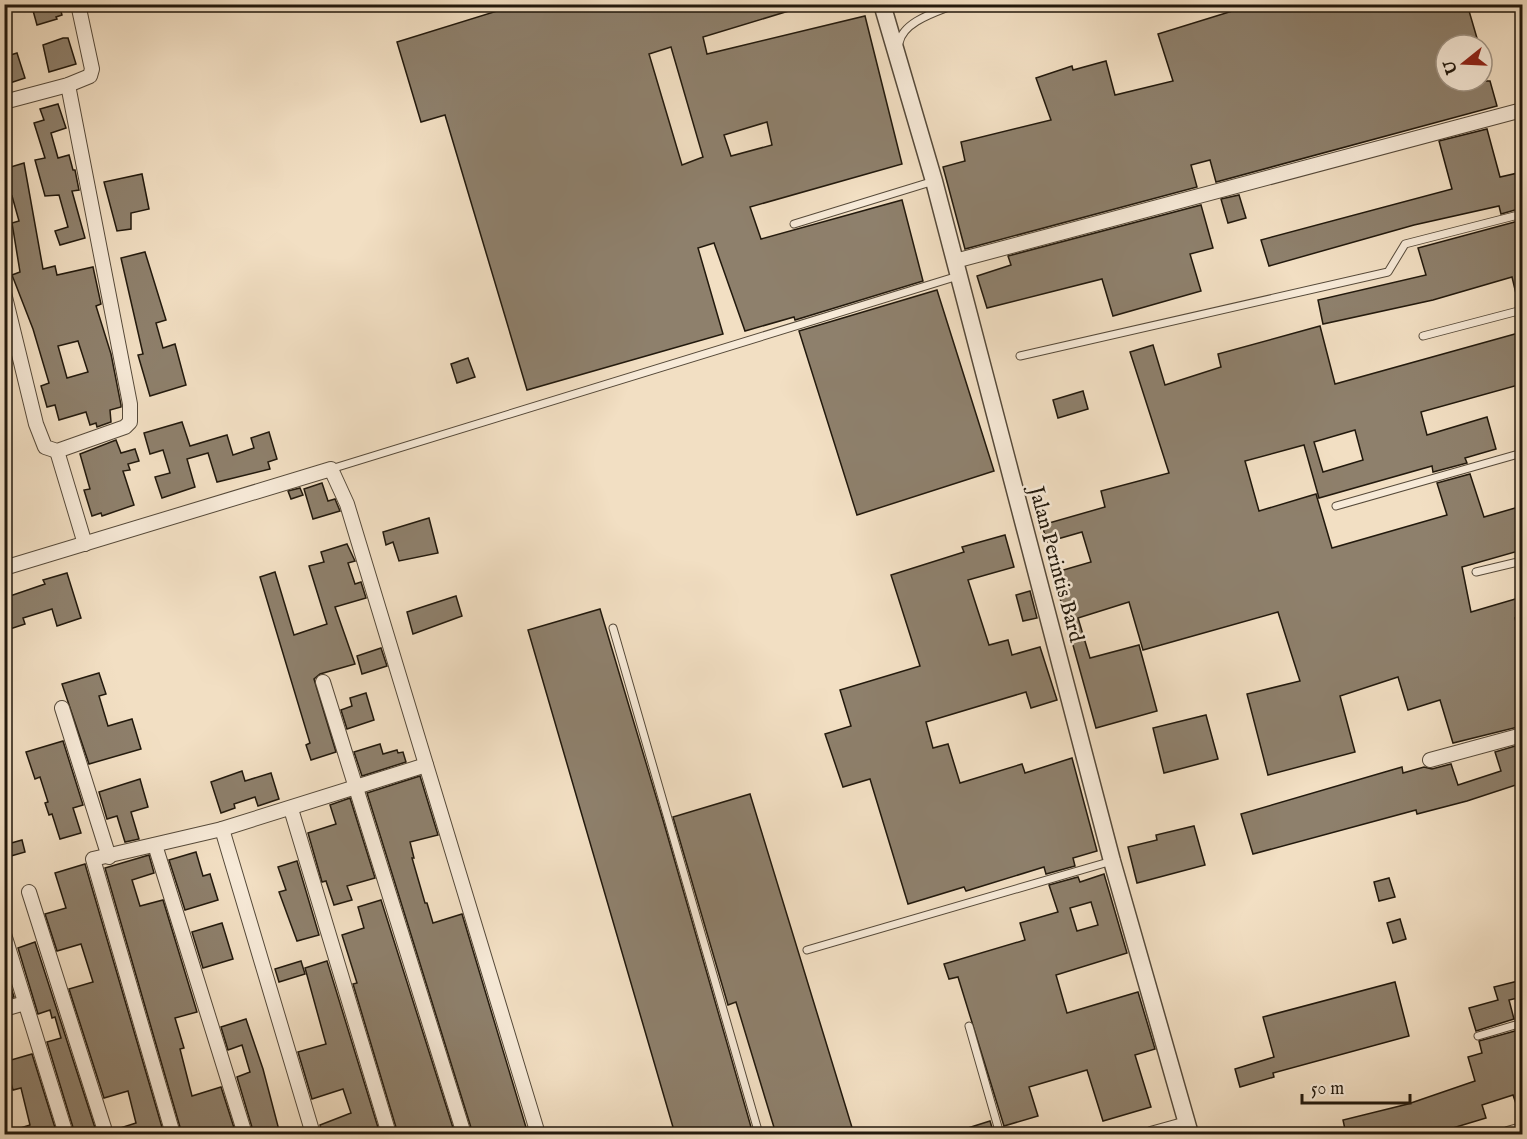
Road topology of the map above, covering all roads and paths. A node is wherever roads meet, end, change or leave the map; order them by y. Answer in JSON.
{"nodes":[{"id":1,"x":78,"y":4,"type":"edge"},
{"id":2,"x":882,"y":4,"type":"edge"},
{"id":3,"x":956,"y":4,"type":"edge"},
{"id":4,"x":897,"y":51,"type":"junction"},
{"id":5,"x":68,"y":85,"type":"junction"},
{"id":6,"x":4,"y":102,"type":"edge"},
{"id":7,"x":1522,"y":110,"type":"edge"},
{"id":8,"x":934,"y":181,"type":"junction"},
{"id":9,"x":1522,"y":214,"type":"edge"},
{"id":10,"x":794,"y":224,"type":"dead end"},
{"id":11,"x":957,"y":269,"type":"junction"},
{"id":12,"x":4,"y":293,"type":"edge"},
{"id":13,"x":1522,"y":310,"type":"edge"},
{"id":14,"x":1423,"y":336,"type":"dead end"},
{"id":15,"x":1020,"y":356,"type":"dead end"},
{"id":16,"x":57,"y":451,"type":"junction"},
{"id":17,"x":1521,"y":454,"type":"edge"},
{"id":18,"x":331,"y":469,"type":"junction"},
{"id":19,"x":1522,"y":470,"type":"edge"},
{"id":20,"x":1336,"y":506,"type":"dead end"},
{"id":21,"x":85,"y":544,"type":"junction"},
{"id":22,"x":1522,"y":561,"type":"edge"},
{"id":23,"x":4,"y":568,"type":"edge"},
{"id":24,"x":1476,"y":572,"type":"dead end"},
{"id":25,"x":613,"y":628,"type":"dead end"},
{"id":26,"x":323,"y":682,"type":"dead end"},
{"id":27,"x":62,"y":708,"type":"dead end"},
{"id":28,"x":1522,"y":735,"type":"edge"},
{"id":29,"x":1430,"y":759,"type":"dead end"},
{"id":30,"x":426,"y":765,"type":"junction"},
{"id":31,"x":355,"y":789,"type":"junction"},
{"id":32,"x":291,"y":809,"type":"junction"},
{"id":33,"x":222,"y":829,"type":"junction"},
{"id":34,"x":156,"y":844,"type":"junction"},
{"id":35,"x":109,"y":857,"type":"junction"},
{"id":36,"x":1112,"y":861,"type":"junction"},
{"id":37,"x":29,"y":892,"type":"dead end"},
{"id":38,"x":4,"y":934,"type":"edge"},
{"id":39,"x":807,"y":950,"type":"dead end"},
{"id":40,"x":25,"y":1003,"type":"junction"},
{"id":41,"x":4,"y":1009,"type":"edge"},
{"id":42,"x":1522,"y":1023,"type":"edge"},
{"id":43,"x":969,"y":1026,"type":"dead end"},
{"id":44,"x":1478,"y":1036,"type":"dead end"},
{"id":45,"x":1189,"y":1129,"type":"edge"},
{"id":46,"x":1522,"y":1130,"type":"edge"},
{"id":47,"x":66,"y":1134,"type":"edge"},
{"id":48,"x":106,"y":1134,"type":"edge"},
{"id":49,"x":173,"y":1134,"type":"edge"},
{"id":50,"x":245,"y":1134,"type":"edge"},
{"id":51,"x":313,"y":1134,"type":"edge"},
{"id":52,"x":389,"y":1134,"type":"edge"},
{"id":53,"x":464,"y":1134,"type":"edge"},
{"id":54,"x":538,"y":1134,"type":"edge"},
{"id":55,"x":759,"y":1134,"type":"edge"},
{"id":56,"x":1000,"y":1134,"type":"edge"},
{"id":57,"x":1151,"y":1134,"type":"edge"},
{"id":58,"x":1508,"y":1134,"type":"edge"}],
"edges":[{"from":1,"to":5,"type":"street"},
{"from":2,"to":4,"type":"street","name":"Jalan Perintis Bard"},
{"from":3,"to":4,"type":"lane"},
{"from":4,"to":8,"type":"street","name":"Jalan Perintis Bard"},
{"from":5,"to":6,"type":"street"},
{"from":5,"to":16,"type":"street"},
{"from":7,"to":11,"type":"street"},
{"from":8,"to":10,"type":"lane"},
{"from":8,"to":11,"type":"street","name":"Jalan Perintis Bard"},
{"from":9,"to":15,"type":"lane"},
{"from":11,"to":18,"type":"lane"},
{"from":11,"to":36,"type":"street","name":"Jalan Perintis Bard"},
{"from":12,"to":16,"type":"street"},
{"from":13,"to":14,"type":"lane"},
{"from":16,"to":21,"type":"street"},
{"from":17,"to":19,"type":"lane"},
{"from":17,"to":20,"type":"lane"},
{"from":18,"to":21,"type":"street"},
{"from":18,"to":30,"type":"street"},
{"from":21,"to":23,"type":"street"},
{"from":22,"to":24,"type":"lane"},
{"from":25,"to":55,"type":"lane"},
{"from":26,"to":31,"type":"street"},
{"from":27,"to":35,"type":"street"},
{"from":28,"to":29,"type":"street"},
{"from":30,"to":31,"type":"street"},
{"from":30,"to":54,"type":"street"},
{"from":31,"to":32,"type":"street"},
{"from":31,"to":53,"type":"street"},
{"from":32,"to":33,"type":"street"},
{"from":32,"to":52,"type":"street"},
{"from":33,"to":34,"type":"street"},
{"from":33,"to":51,"type":"street"},
{"from":34,"to":35,"type":"street"},
{"from":34,"to":50,"type":"street"},
{"from":35,"to":49,"type":"street"},
{"from":36,"to":39,"type":"lane"},
{"from":36,"to":45,"type":"street","name":"Jalan Perintis Bard"},
{"from":37,"to":48,"type":"street"},
{"from":38,"to":40,"type":"street"},
{"from":40,"to":41,"type":"street"},
{"from":40,"to":47,"type":"street"},
{"from":42,"to":44,"type":"lane"},
{"from":43,"to":56,"type":"lane"},
{"from":45,"to":57,"type":"street"},
{"from":46,"to":58,"type":"street"}]}
